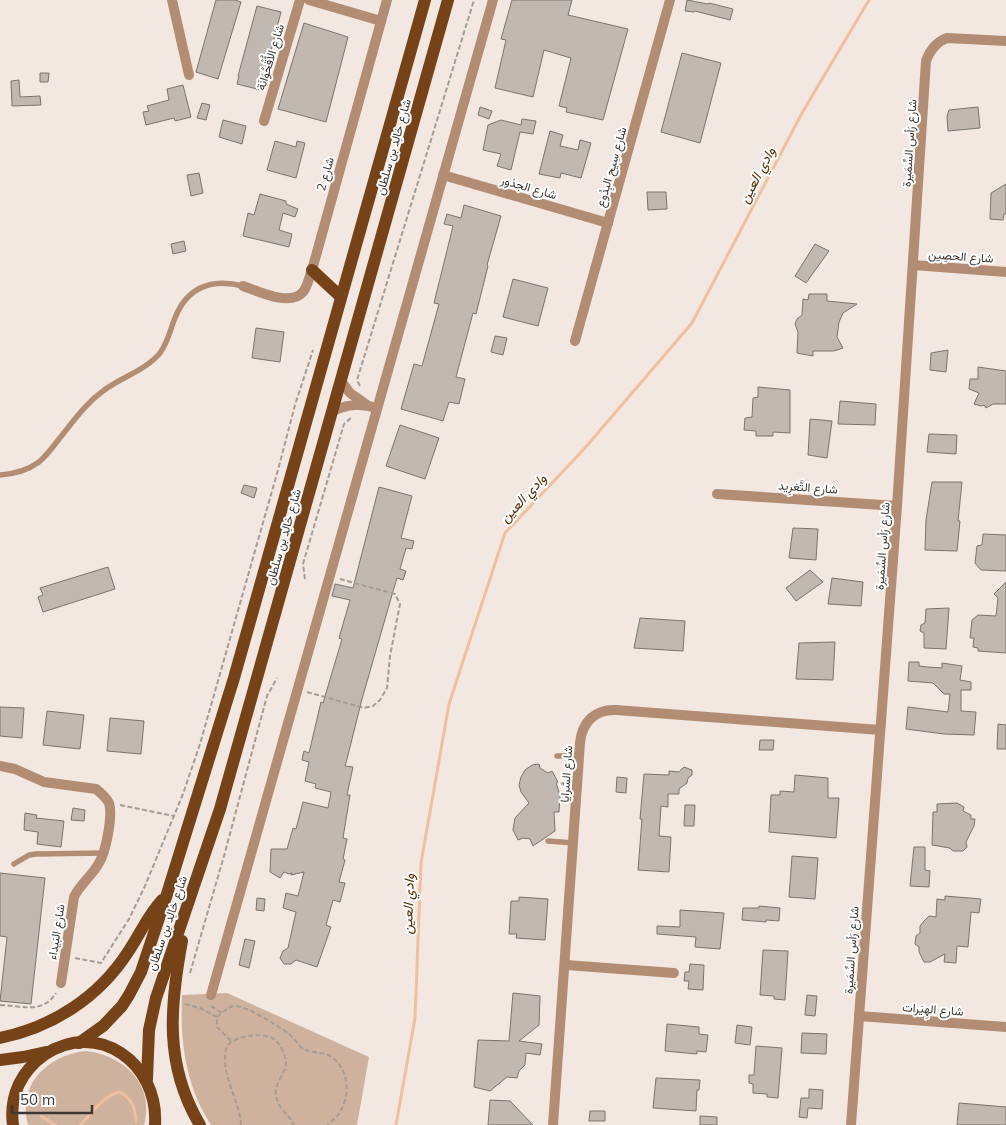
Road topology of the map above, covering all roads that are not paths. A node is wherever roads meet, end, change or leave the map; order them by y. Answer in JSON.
{"nodes":[{"id":1,"x":172,"y":0,"type":"edge"},
{"id":2,"x":300,"y":0,"type":"edge"},
{"id":3,"x":309,"y":0,"type":"edge"},
{"id":4,"x":387,"y":0,"type":"edge"},
{"id":5,"x":425,"y":0,"type":"edge"},
{"id":6,"x":448,"y":0,"type":"edge"},
{"id":7,"x":456,"y":0,"type":"edge"},
{"id":8,"x":493,"y":0,"type":"edge"},
{"id":9,"x":670,"y":0,"type":"edge"},
{"id":10,"x":381,"y":21,"type":"junction"},
{"id":11,"x":440,"y":32,"type":"junction"},
{"id":12,"x":1006,"y":41,"type":"edge"},
{"id":13,"x":189,"y":75,"type":"dead end"},
{"id":14,"x":264,"y":120,"type":"dead end"},
{"id":15,"x":443,"y":176,"type":"junction"},
{"id":16,"x":608,"y":223,"type":"junction"},
{"id":17,"x":913,"y":265,"type":"junction"},
{"id":18,"x":312,"y":270,"type":"junction"},
{"id":19,"x":1006,"y":272,"type":"edge"},
{"id":20,"x":243,"y":286,"type":"joint"},
{"id":21,"x":341,"y":297,"type":"junction"},
{"id":22,"x":575,"y":342,"type":"dead end"},
{"id":23,"x":341,"y":381,"type":"junction"},
{"id":24,"x":372,"y":406,"type":"junction"},
{"id":25,"x":333,"y":412,"type":"junction"},
{"id":26,"x":0,"y":475,"type":"edge"},
{"id":27,"x":717,"y":494,"type":"dead end"},
{"id":28,"x":897,"y":506,"type":"junction"},
{"id":29,"x":880,"y":730,"type":"junction"},
{"id":30,"x":557,"y":756,"type":"dead end"},
{"id":31,"x":579,"y":756,"type":"junction"},
{"id":32,"x":0,"y":766,"type":"edge"},
{"id":33,"x":548,"y":842,"type":"dead end"},
{"id":34,"x":574,"y":843,"type":"junction"},
{"id":35,"x":104,"y":853,"type":"junction"},
{"id":36,"x":14,"y":864,"type":"dead end"},
{"id":37,"x":167,"y":894,"type":"junction"},
{"id":38,"x":187,"y":908,"type":"junction"},
{"id":39,"x":566,"y":965,"type":"junction"},
{"id":40,"x":674,"y":973,"type":"dead end"},
{"id":41,"x":61,"y":983,"type":"road end"},
{"id":42,"x":211,"y":996,"type":"dead end"},
{"id":43,"x":859,"y":1016,"type":"junction"},
{"id":44,"x":1006,"y":1027,"type":"edge"},
{"id":45,"x":0,"y":1038,"type":"edge"},
{"id":46,"x":79,"y":1043,"type":"junction"},
{"id":47,"x":50,"y":1051,"type":"junction"},
{"id":48,"x":0,"y":1060,"type":"edge"},
{"id":49,"x":147,"y":1079,"type":"junction"},
{"id":50,"x":0,"y":1115,"type":"edge"},
{"id":51,"x":156,"y":1119,"type":"edge"},
{"id":52,"x":8,"y":1125,"type":"edge"},
{"id":53,"x":13,"y":1125,"type":"edge"},
{"id":54,"x":163,"y":1125,"type":"edge"},
{"id":55,"x":200,"y":1125,"type":"edge"},
{"id":56,"x":553,"y":1125,"type":"edge"},
{"id":57,"x":851,"y":1125,"type":"edge"}],
"edges":[{"from":1,"to":13,"type":"street"},
{"from":2,"to":14,"type":"street","name":"شارع الأُقْحُوَانَة"},
{"from":3,"to":10,"type":"street"},
{"from":4,"to":10,"type":"street","name":"شارع 2"},
{"from":5,"to":21,"type":"main road","name":"شارع خالِد بن سلطان"},
{"from":6,"to":11,"type":"main road","name":"شارع خالِد بن سلطان"},
{"from":7,"to":11,"type":"main road"},
{"from":8,"to":15,"type":"street"},
{"from":9,"to":16,"type":"street","name":"شارع سِيح البِدُوع"},
{"from":10,"to":18,"type":"street","name":"شارع 2"},
{"from":11,"to":23,"type":"main road","name":"شارع خالِد بن سلطان"},
{"from":12,"to":17,"type":"street","name":"شارع رَأس السِّمَيرة"},
{"from":15,"to":16,"type":"street","name":"شارع الجذور"},
{"from":15,"to":24,"type":"street"},
{"from":16,"to":22,"type":"street","name":"شارع سِيح البِدُوع"},
{"from":17,"to":19,"type":"street","name":"شارع الحصِين"},
{"from":17,"to":28,"type":"street","name":"شارع رَأس السِّمَيرة"},
{"from":18,"to":20,"type":"street","name":"شارع 2"},
{"from":18,"to":21,"type":"main road"},
{"from":20,"to":26,"type":"lane"},
{"from":21,"to":37,"type":"main road","name":"شارع خالِد بن سلطان"},
{"from":23,"to":24,"type":"street"},
{"from":23,"to":25,"type":"main road","name":"شارع خالِد بن سلطان"},
{"from":24,"to":25,"type":"street"},
{"from":24,"to":42,"type":"street"},
{"from":25,"to":38,"type":"main road","name":"شارع خالِد بن سلطان"},
{"from":27,"to":28,"type":"street","name":"شارع التَّغرِيد"},
{"from":28,"to":29,"type":"street","name":"شارع رَأس السِّمَيرة"},
{"from":29,"to":31,"type":"street","name":"شارع السَّرايا"},
{"from":29,"to":43,"type":"street","name":"شارع رَأس السِّمَيرة"},
{"from":30,"to":31,"type":"lane"},
{"from":31,"to":34,"type":"street","name":"شارع السَّرايا"},
{"from":32,"to":35,"type":"street","name":"شارع البَيداء"},
{"from":33,"to":34,"type":"lane"},
{"from":34,"to":39,"type":"street","name":"شارع السَّرايا"},
{"from":35,"to":36,"type":"lane"},
{"from":35,"to":41,"type":"street","name":"شارع البَيداء"},
{"from":37,"to":45,"type":"main road"},
{"from":37,"to":46,"type":"main road","name":"شارع خالِد بن سلطان"},
{"from":38,"to":49,"type":"main road","name":"شارع خالِد بن سلطان"},
{"from":38,"to":55,"type":"main road"},
{"from":39,"to":40,"type":"street"},
{"from":39,"to":56,"type":"street","name":"شارع السَّرايا"},
{"from":43,"to":44,"type":"street","name":"شارع الهِيَرات"},
{"from":43,"to":57,"type":"street","name":"شارع رَأس السِّمَيرة"},
{"from":46,"to":47,"type":"main road"},
{"from":46,"to":49,"type":"main road"},
{"from":47,"to":48,"type":"main road"},
{"from":47,"to":53,"type":"main road"},
{"from":49,"to":51,"type":"main road"},
{"from":50,"to":52,"type":"main road"},
{"from":51,"to":54,"type":"street"}]}
